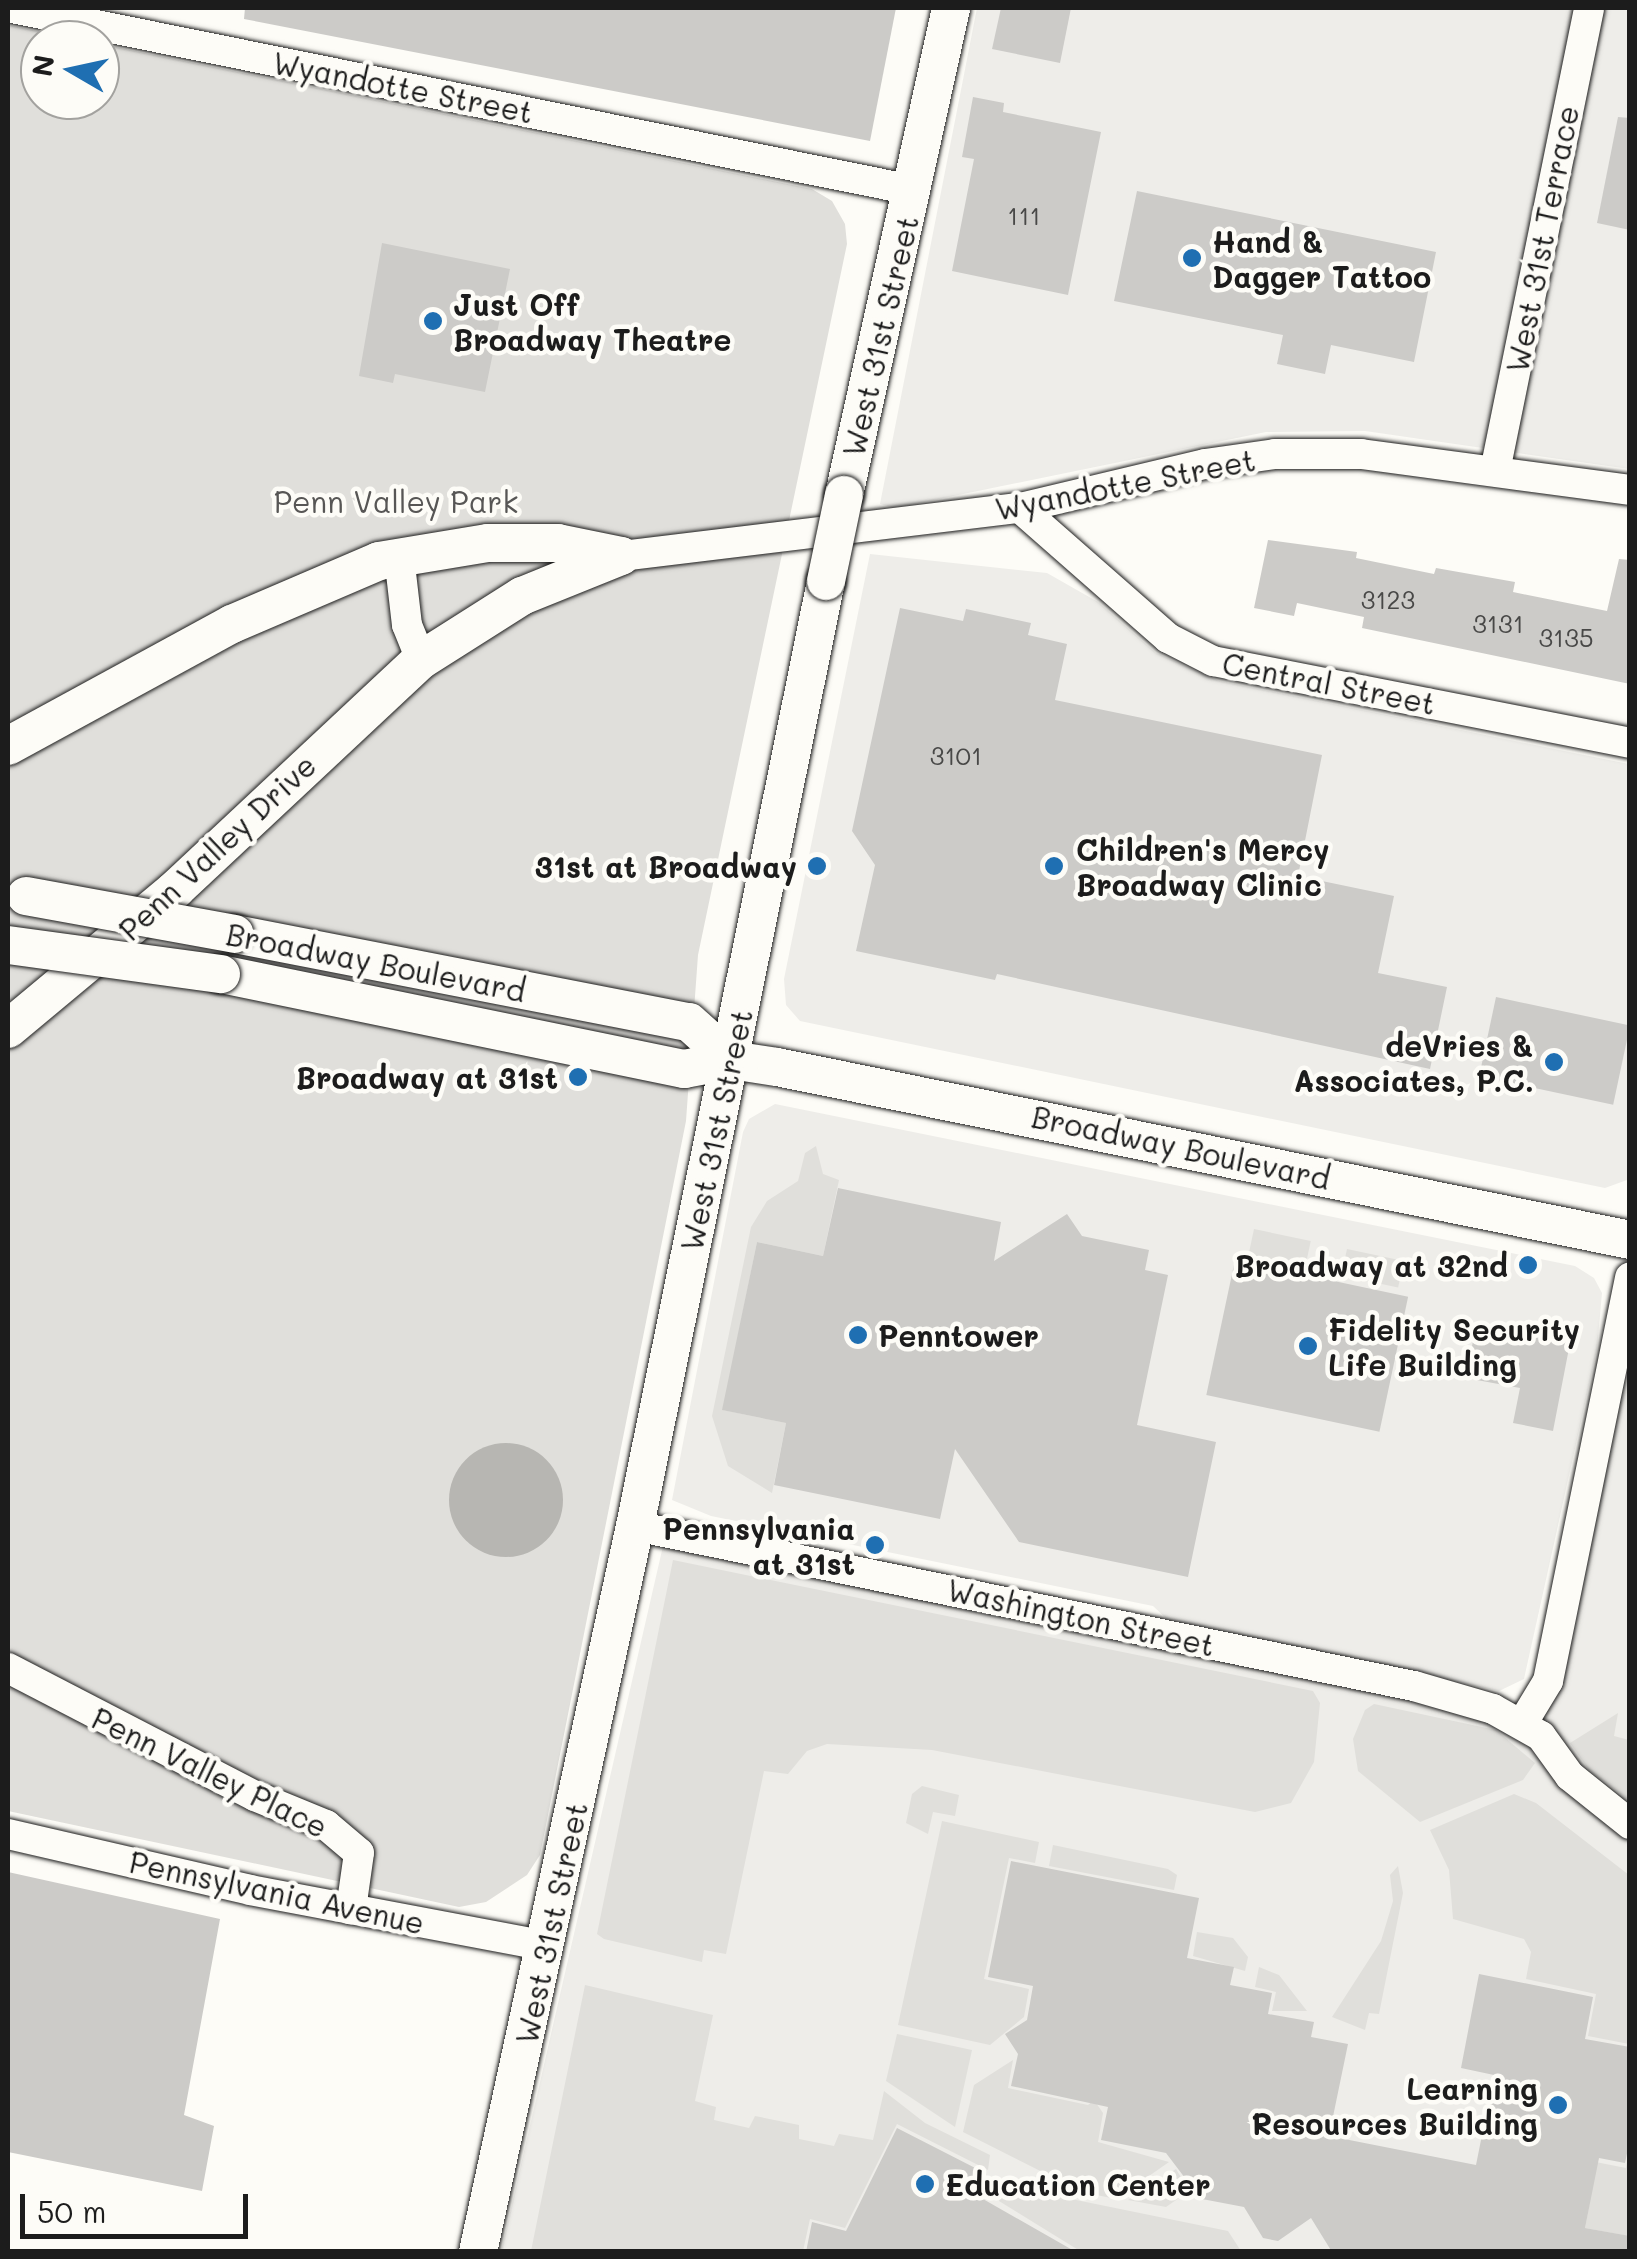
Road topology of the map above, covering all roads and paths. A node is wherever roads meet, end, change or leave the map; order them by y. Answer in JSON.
{"nodes":[{"id":1,"x":12,"y":8,"type":"edge"},
{"id":2,"x":951,"y":8,"type":"edge"},
{"id":3,"x":1589,"y":8,"type":"edge"},
{"id":4,"x":912,"y":190,"type":"junction"},
{"id":5,"x":1495,"y":472,"type":"junction"},
{"id":6,"x":1630,"y":490,"type":"edge"},
{"id":7,"x":1020,"y":508,"type":"junction"},
{"id":8,"x":399,"y":556,"type":"junction"},
{"id":9,"x":620,"y":556,"type":"junction"},
{"id":10,"x":421,"y":660,"type":"junction"},
{"id":11,"x":1630,"y":743,"type":"edge"},
{"id":12,"x":8,"y":746,"type":"edge"},
{"id":13,"x":17,"y":895,"type":"edge"},
{"id":14,"x":8,"y":945,"type":"edge"},
{"id":15,"x":8,"y":1029,"type":"edge"},
{"id":16,"x":731,"y":1060,"type":"junction"},
{"id":17,"x":1630,"y":1240,"type":"edge"},
{"id":18,"x":1630,"y":1277,"type":"edge"},
{"id":19,"x":635,"y":1526,"type":"junction"},
{"id":20,"x":8,"y":1668,"type":"edge"},
{"id":21,"x":1522,"y":1724,"type":"junction"},
{"id":22,"x":1630,"y":1824,"type":"edge"},
{"id":23,"x":8,"y":1834,"type":"edge"},
{"id":24,"x":351,"y":1909,"type":"junction"},
{"id":25,"x":546,"y":1946,"type":"junction"},
{"id":26,"x":478,"y":2252,"type":"edge"}],
"edges":[{"from":1,"to":4,"type":"street","name":"Wyandotte Street"},
{"from":2,"to":4,"type":"main road","name":"West 31st Street"},
{"from":3,"to":5,"type":"street","name":"West 31st Terrace"},
{"from":4,"to":16,"type":"main road","name":"West 31st Street","bridge":true},
{"from":5,"to":6,"type":"street","name":"Wyandotte Street"},
{"from":5,"to":7,"type":"street","name":"Wyandotte Street"},
{"from":7,"to":9,"type":"street","name":"Wyandotte Street"},
{"from":7,"to":11,"type":"street","name":"Central Street"},
{"from":8,"to":9,"type":"main road"},
{"from":8,"to":10,"type":"street"},
{"from":8,"to":12,"type":"main road"},
{"from":9,"to":10,"type":"main road","name":"Penn Valley Drive"},
{"from":10,"to":15,"type":"main road","name":"Penn Valley Drive"},
{"from":13,"to":16,"type":"main road","name":"Broadway Boulevard","bridge":true},
{"from":14,"to":16,"type":"main road","name":"Broadway Boulevard","bridge":true},
{"from":16,"to":17,"type":"main road","name":"Broadway Boulevard"},
{"from":16,"to":19,"type":"main road","name":"West 31st Street"},
{"from":18,"to":21,"type":"street"},
{"from":19,"to":21,"type":"street","name":"Washington Street"},
{"from":19,"to":25,"type":"main road","name":"West 31st Street"},
{"from":20,"to":24,"type":"street","name":"Penn Valley Place"},
{"from":21,"to":22,"type":"street"},
{"from":23,"to":24,"type":"street","name":"Pennsylvania Avenue"},
{"from":24,"to":25,"type":"street","name":"Pennsylvania Avenue"},
{"from":25,"to":26,"type":"main road","name":"West 31st Street"}]}
